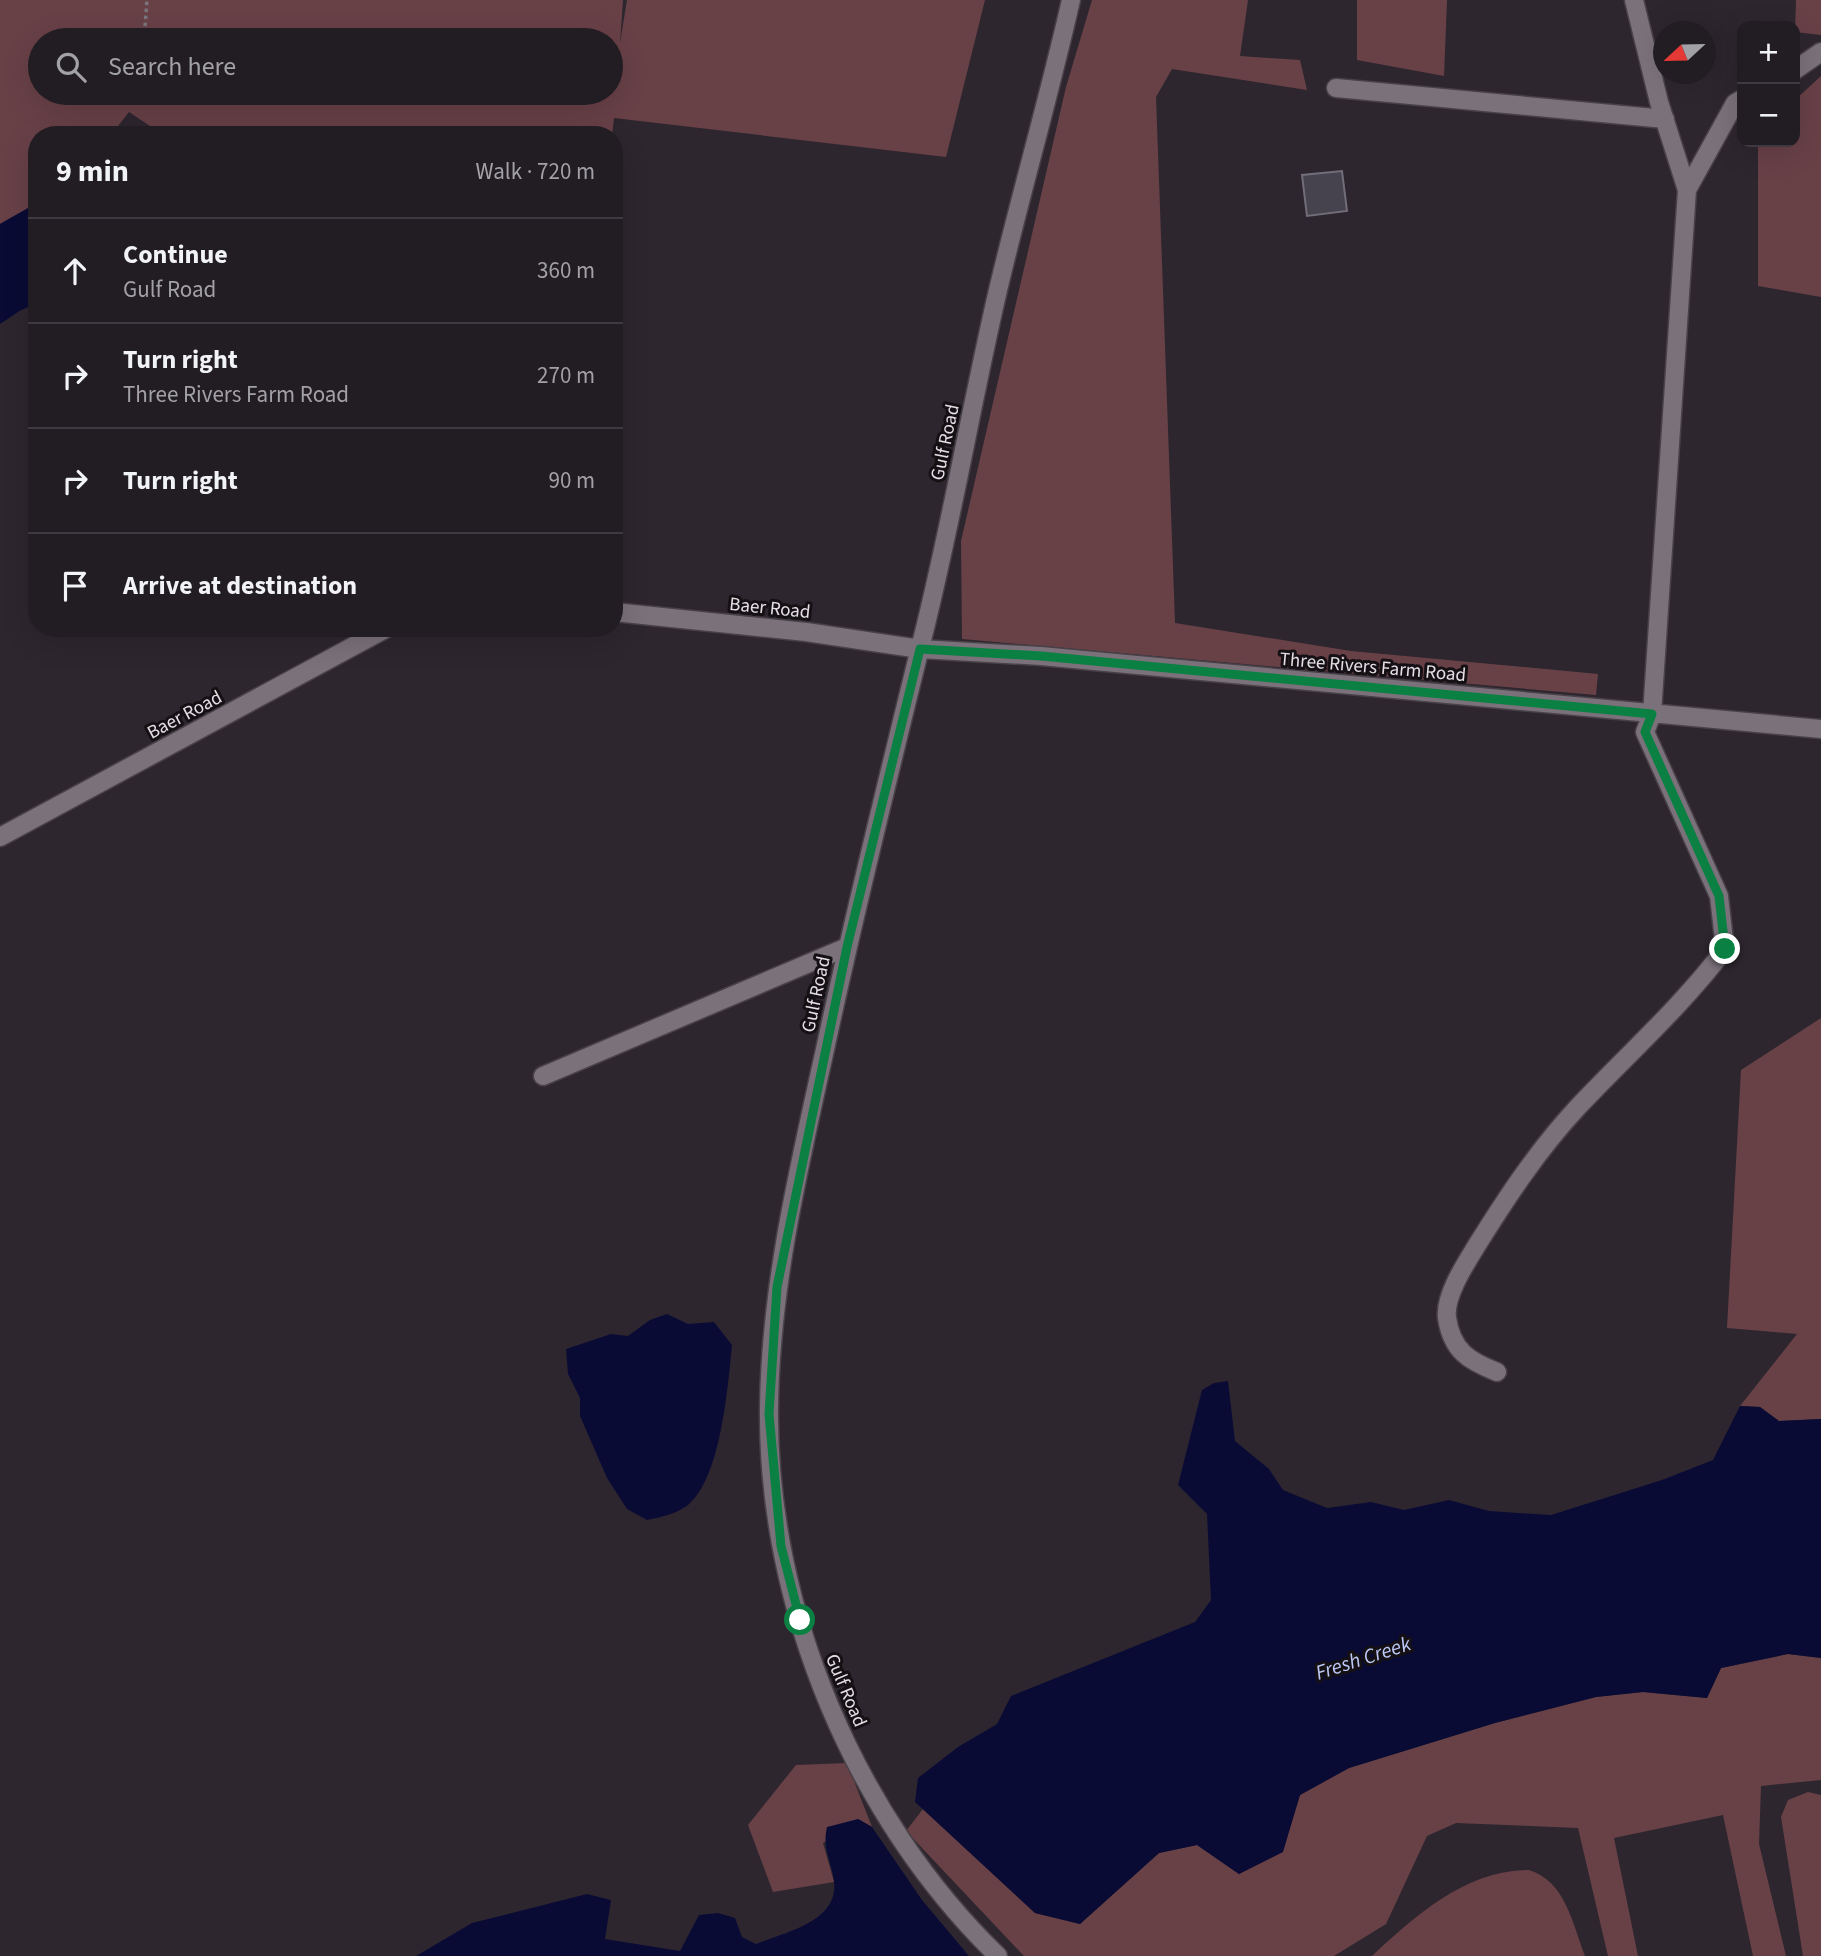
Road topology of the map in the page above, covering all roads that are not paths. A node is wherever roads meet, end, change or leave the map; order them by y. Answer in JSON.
{"nodes":[{"id":1,"x":1071,"y":0,"type":"edge"},
{"id":2,"x":1634,"y":0,"type":"edge"},
{"id":3,"x":1821,"y":52,"type":"edge"},
{"id":4,"x":1800,"y":67,"type":"edge"},
{"id":5,"x":1335,"y":88,"type":"dead end"},
{"id":6,"x":1737,"y":102,"type":"edge"},
{"id":7,"x":1665,"y":120,"type":"junction"},
{"id":8,"x":1687,"y":190,"type":"junction"},
{"id":9,"x":623,"y":613,"type":"edge"},
{"id":10,"x":370,"y":637,"type":"edge"},
{"id":11,"x":920,"y":649,"type":"junction"},
{"id":12,"x":1652,"y":714,"type":"junction"},
{"id":13,"x":1821,"y":729,"type":"edge"},
{"id":14,"x":0,"y":837,"type":"edge"},
{"id":15,"x":847,"y":947,"type":"junction"},
{"id":16,"x":543,"y":1076,"type":"dead end"},
{"id":17,"x":1497,"y":1372,"type":"dead end"},
{"id":18,"x":998,"y":1956,"type":"edge"}],
"edges":[{"from":1,"to":11,"type":"street","name":"Gulf Road"},
{"from":2,"to":7,"type":"street"},
{"from":3,"to":4,"type":"street"},
{"from":5,"to":7,"type":"street"},
{"from":6,"to":8,"type":"street"},
{"from":7,"to":8,"type":"street"},
{"from":8,"to":12,"type":"street"},
{"from":9,"to":11,"type":"street","name":"Baer Road"},
{"from":10,"to":14,"type":"street","name":"Baer Road"},
{"from":11,"to":12,"type":"street","name":"Three Rivers Farm Road"},
{"from":11,"to":15,"type":"street","name":"Gulf Road"},
{"from":12,"to":13,"type":"street","name":"Three Rivers Farm Road"},
{"from":12,"to":17,"type":"street"},
{"from":15,"to":16,"type":"street"},
{"from":15,"to":18,"type":"street","name":"Gulf Road"}]}
